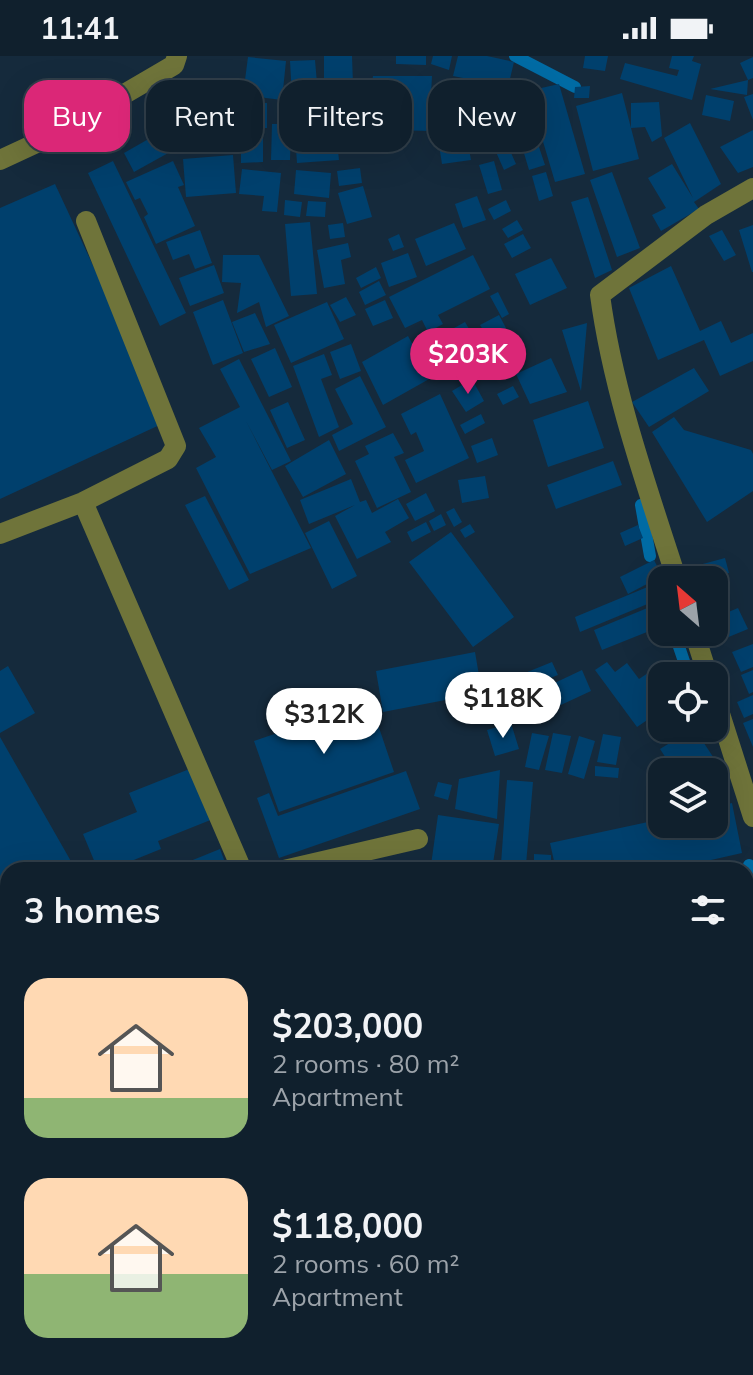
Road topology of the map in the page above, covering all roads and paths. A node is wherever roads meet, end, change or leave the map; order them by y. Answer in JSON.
{"nodes":[{"id":1,"x":177,"y":56,"type":"edge"},
{"id":2,"x":0,"y":160,"type":"edge"},
{"id":3,"x":753,"y":188,"type":"edge"},
{"id":4,"x":86,"y":221,"type":"dead end"},
{"id":5,"x":83,"y":502,"type":"junction"},
{"id":6,"x":0,"y":534,"type":"edge"},
{"id":7,"x":672,"y":566,"type":"edge"},
{"id":8,"x":728,"y":739,"type":"edge"},
{"id":9,"x":753,"y":817,"type":"edge"},
{"id":10,"x":418,"y":839,"type":"dead end"},
{"id":11,"x":239,"y":862,"type":"edge"},
{"id":12,"x":319,"y":862,"type":"edge"}],
"edges":[{"from":1,"to":2,"type":"street"},
{"from":3,"to":7,"type":"street"},
{"from":4,"to":5,"type":"street"},
{"from":5,"to":6,"type":"street"},
{"from":5,"to":11,"type":"street"},
{"from":8,"to":9,"type":"street"},
{"from":10,"to":12,"type":"street"}]}
